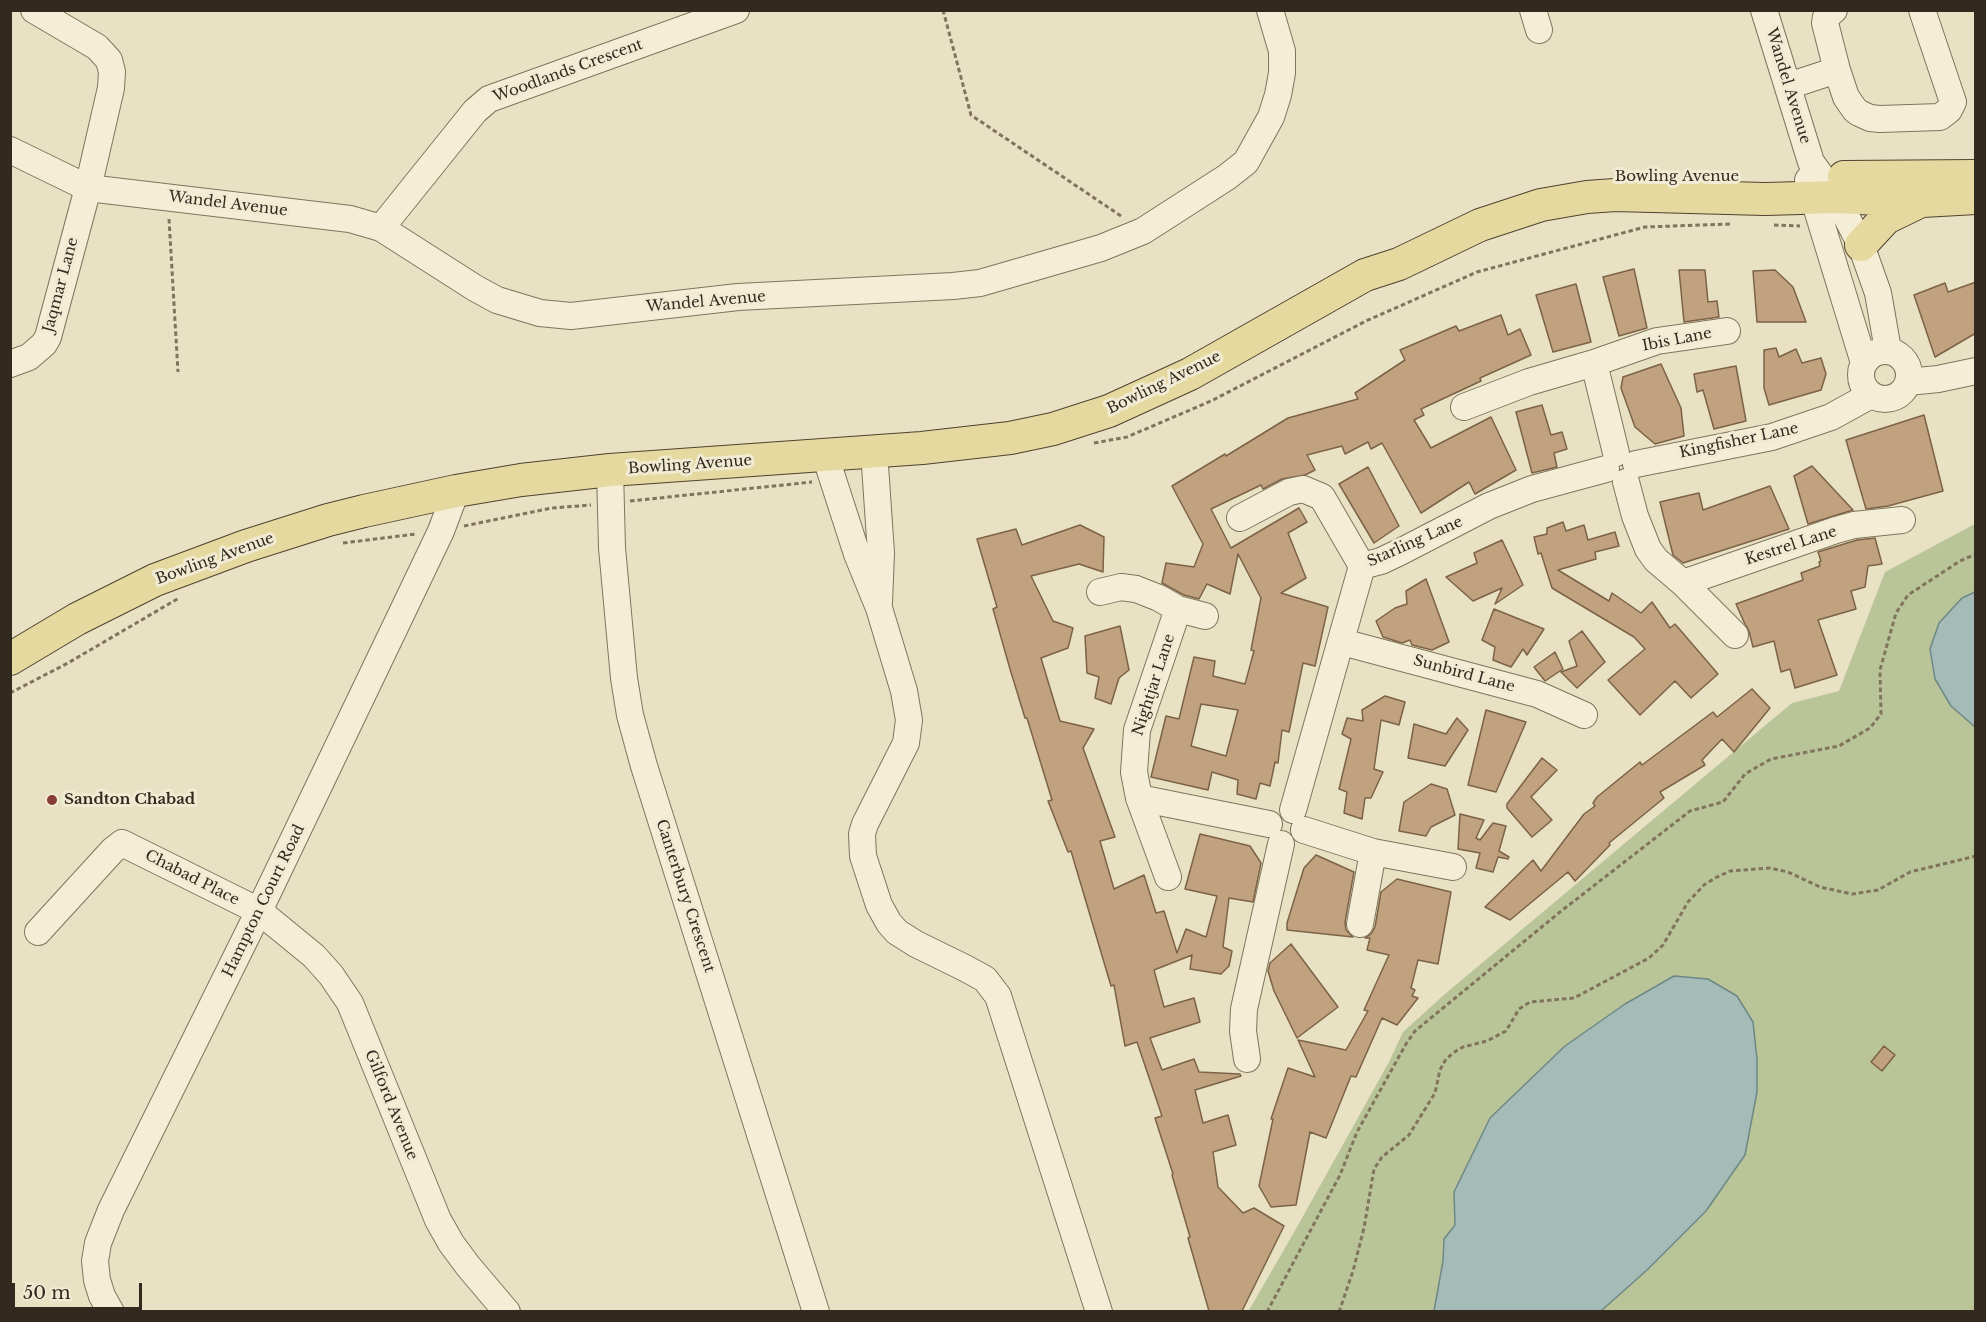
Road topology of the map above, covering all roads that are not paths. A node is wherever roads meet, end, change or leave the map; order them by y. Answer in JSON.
{"nodes":[{"id":1,"x":34,"y":10,"type":"edge"},
{"id":2,"x":1270,"y":10,"type":"edge"},
{"id":3,"x":1764,"y":10,"type":"edge"},
{"id":4,"x":1834,"y":10,"type":"edge"},
{"id":5,"x":1922,"y":10,"type":"edge"},
{"id":6,"x":725,"y":12,"type":"edge"},
{"id":7,"x":1837,"y":70,"type":"junction"},
{"id":8,"x":1788,"y":87,"type":"junction"},
{"id":9,"x":10,"y":150,"type":"edge"},
{"id":10,"x":1976,"y":176,"type":"edge"},
{"id":11,"x":1818,"y":182,"type":"junction"},
{"id":12,"x":88,"y":188,"type":"junction"},
{"id":13,"x":1976,"y":198,"type":"edge"},
{"id":14,"x":1922,"y":201,"type":"junction"},
{"id":15,"x":381,"y":228,"type":"junction"},
{"id":16,"x":1859,"y":241,"type":"junction"},
{"id":17,"x":1827,"y":242,"type":"junction"},
{"id":18,"x":1727,"y":332,"type":"dead end"},
{"id":19,"x":1888,"y":350,"type":"junction"},
{"id":20,"x":1593,"y":363,"type":"junction"},
{"id":21,"x":1864,"y":363,"type":"junction"},
{"id":22,"x":10,"y":364,"type":"edge"},
{"id":23,"x":1976,"y":371,"type":"edge"},
{"id":24,"x":1908,"y":382,"type":"junction"},
{"id":25,"x":1871,"y":395,"type":"junction"},
{"id":26,"x":1464,"y":407,"type":"dead end"},
{"id":27,"x":874,"y":451,"type":"junction"},
{"id":28,"x":825,"y":455,"type":"junction"},
{"id":29,"x":1621,"y":467,"type":"junction"},
{"id":30,"x":610,"y":470,"type":"junction"},
{"id":31,"x":456,"y":491,"type":"junction"},
{"id":32,"x":1240,"y":518,"type":"dead end"},
{"id":33,"x":1902,"y":520,"type":"dead end"},
{"id":34,"x":1362,"y":566,"type":"junction"},
{"id":35,"x":1683,"y":583,"type":"junction"},
{"id":36,"x":1100,"y":591,"type":"dead end"},
{"id":37,"x":879,"y":608,"type":"junction"},
{"id":38,"x":1178,"y":609,"type":"junction"},
{"id":39,"x":1205,"y":616,"type":"dead end"},
{"id":40,"x":1734,"y":635,"type":"dead end"},
{"id":41,"x":1342,"y":642,"type":"junction"},
{"id":42,"x":10,"y":659,"type":"edge"},
{"id":43,"x":1584,"y":715,"type":"dead end"},
{"id":44,"x":1139,"y":798,"type":"junction"},
{"id":45,"x":1298,"y":820,"type":"junction"},
{"id":46,"x":1275,"y":834,"type":"junction"},
{"id":47,"x":1373,"y":852,"type":"junction"},
{"id":48,"x":1453,"y":867,"type":"dead end"},
{"id":49,"x":1168,"y":877,"type":"dead end"},
{"id":50,"x":259,"y":911,"type":"junction"},
{"id":51,"x":1360,"y":924,"type":"dead end"},
{"id":52,"x":38,"y":932,"type":"dead end"},
{"id":53,"x":1247,"y":1059,"type":"dead end"},
{"id":54,"x":111,"y":1311,"type":"edge"},
{"id":55,"x":507,"y":1311,"type":"edge"},
{"id":56,"x":816,"y":1311,"type":"edge"},
{"id":57,"x":1099,"y":1311,"type":"edge"}],
"edges":[{"from":1,"to":12,"type":"street","name":"Jaqmar Lane"},
{"from":2,"to":15,"type":"street","name":"Wandel Avenue"},
{"from":3,"to":8,"type":"street","name":"Wandel Avenue"},
{"from":4,"to":7,"type":"street"},
{"from":5,"to":7,"type":"street"},
{"from":6,"to":15,"type":"street","name":"Woodlands Crescent"},
{"from":7,"to":8,"type":"street"},
{"from":8,"to":11,"type":"street","name":"Wandel Avenue"},
{"from":9,"to":12,"type":"street","name":"Wandel Avenue"},
{"from":10,"to":11,"type":"main road","name":"Bowling Avenue"},
{"from":11,"to":14,"type":"main road","name":"Bowling Avenue"},
{"from":11,"to":16,"type":"street","name":"Wandel Avenue"},
{"from":11,"to":17,"type":"street"},
{"from":11,"to":27,"type":"main road","name":"Bowling Avenue"},
{"from":12,"to":15,"type":"street","name":"Wandel Avenue"},
{"from":12,"to":22,"type":"street","name":"Jaqmar Lane"},
{"from":13,"to":14,"type":"main road","name":"Bowling Avenue"},
{"from":14,"to":16,"type":"main road"},
{"from":16,"to":17,"type":"street"},
{"from":16,"to":19,"type":"street","name":"Wandel Avenue"},
{"from":17,"to":21,"type":"street"},
{"from":18,"to":20,"type":"street","name":"Ibis Lane"},
{"from":19,"to":21,"type":"street"},
{"from":19,"to":24,"type":"street"},
{"from":20,"to":26,"type":"street","name":"Ibis Lane"},
{"from":20,"to":29,"type":"street"},
{"from":21,"to":25,"type":"street"},
{"from":23,"to":24,"type":"street"},
{"from":24,"to":25,"type":"street"},
{"from":25,"to":29,"type":"street","name":"Kingfisher Lane"},
{"from":27,"to":28,"type":"main road","name":"Bowling Avenue"},
{"from":27,"to":37,"type":"street"},
{"from":28,"to":30,"type":"main road","name":"Bowling Avenue"},
{"from":28,"to":37,"type":"street"},
{"from":29,"to":34,"type":"street","name":"Starling Lane"},
{"from":29,"to":35,"type":"street"},
{"from":30,"to":31,"type":"main road","name":"Bowling Avenue"},
{"from":30,"to":56,"type":"street","name":"Canterbury Crescent"},
{"from":31,"to":42,"type":"main road","name":"Bowling Avenue"},
{"from":31,"to":50,"type":"street","name":"Hampton Court Road"},
{"from":32,"to":34,"type":"street"},
{"from":33,"to":35,"type":"street","name":"Kestrel Lane"},
{"from":34,"to":41,"type":"street","name":"Starling Lane"},
{"from":35,"to":40,"type":"street"},
{"from":36,"to":38,"type":"street"},
{"from":37,"to":57,"type":"street"},
{"from":38,"to":39,"type":"street"},
{"from":38,"to":44,"type":"street","name":"Nightjar Lane"},
{"from":41,"to":43,"type":"street","name":"Sunbird Lane"},
{"from":41,"to":45,"type":"street","name":"Starling Lane"},
{"from":44,"to":46,"type":"street"},
{"from":44,"to":49,"type":"street","name":"Nightjar Lane"},
{"from":45,"to":46,"type":"street"},
{"from":45,"to":47,"type":"street"},
{"from":46,"to":53,"type":"street"},
{"from":47,"to":48,"type":"street"},
{"from":47,"to":51,"type":"street"},
{"from":50,"to":52,"type":"street","name":"Chabad Place"},
{"from":50,"to":54,"type":"street","name":"Hampton Court Road"},
{"from":50,"to":55,"type":"street","name":"Gilford Avenue"}]}
